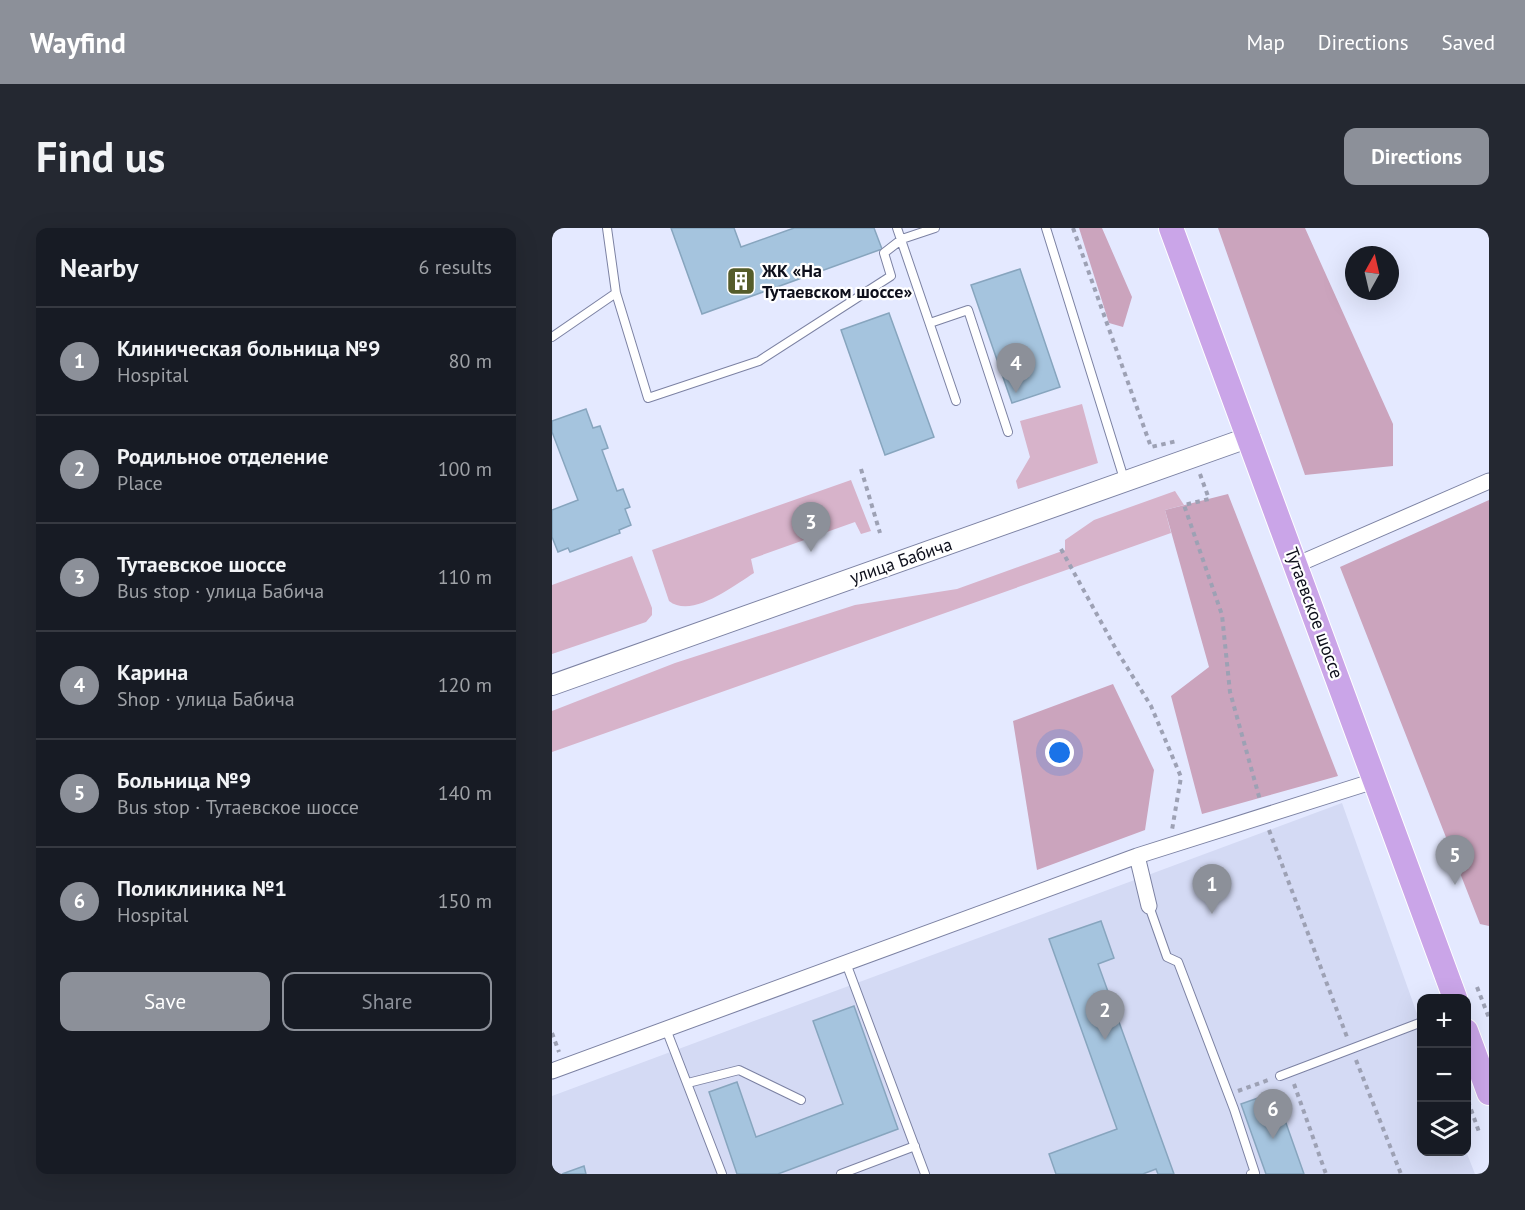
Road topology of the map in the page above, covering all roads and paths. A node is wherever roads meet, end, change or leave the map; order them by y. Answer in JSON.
{"nodes":[{"id":1,"x":607,"y":228,"type":"edge"},
{"id":2,"x":897,"y":228,"type":"edge"},
{"id":3,"x":935,"y":228,"type":"edge"},
{"id":4,"x":1046,"y":228,"type":"edge"},
{"id":5,"x":1073,"y":228,"type":"edge"},
{"id":6,"x":1171,"y":228,"type":"edge"},
{"id":7,"x":902,"y":240,"type":"junction"},
{"id":8,"x":616,"y":293,"type":"junction"},
{"id":9,"x":930,"y":323,"type":"junction"},
{"id":10,"x":552,"y":337,"type":"edge"},
{"id":11,"x":956,"y":401,"type":"dead end"},
{"id":12,"x":1008,"y":432,"type":"dead end"},
{"id":13,"x":1250,"y":437,"type":"junction"},
{"id":14,"x":1194,"y":458,"type":"junction"},
{"id":15,"x":861,"y":469,"type":"dead end"},
{"id":16,"x":1489,"y":481,"type":"edge"},
{"id":17,"x":1125,"y":483,"type":"junction"},
{"id":18,"x":880,"y":533,"type":"dead end"},
{"id":19,"x":1061,"y":549,"type":"dead end"},
{"id":20,"x":1296,"y":565,"type":"junction"},
{"id":21,"x":552,"y":685,"type":"edge"},
{"id":22,"x":1374,"y":782,"type":"junction"},
{"id":23,"x":1264,"y":816,"type":"junction"},
{"id":24,"x":1175,"y":843,"type":"junction"},
{"id":25,"x":1137,"y":856,"type":"junction"},
{"id":26,"x":1149,"y":906,"type":"joint"},
{"id":27,"x":846,"y":963,"type":"junction"},
{"id":28,"x":1478,"y":987,"type":"dead end"},
{"id":29,"x":1453,"y":994,"type":"edge"},
{"id":30,"x":1489,"y":1018,"type":"edge"},
{"id":31,"x":1417,"y":1024,"type":"edge"},
{"id":32,"x":666,"y":1029,"type":"junction"},
{"id":33,"x":1471,"y":1042,"type":"edge"},
{"id":34,"x":1352,"y":1049,"type":"junction"},
{"id":35,"x":552,"y":1071,"type":"edge"},
{"id":36,"x":1290,"y":1072,"type":"junction"},
{"id":37,"x":1280,"y":1076,"type":"joint"},
{"id":38,"x":688,"y":1083,"type":"junction"},
{"id":39,"x":1489,"y":1093,"type":"edge"},
{"id":40,"x":1229,"y":1094,"type":"junction"},
{"id":41,"x":801,"y":1100,"type":"dead end"},
{"id":42,"x":1468,"y":1102,"type":"edge"},
{"id":43,"x":1479,"y":1131,"type":"dead end"},
{"id":44,"x":915,"y":1146,"type":"junction"},
{"id":45,"x":722,"y":1174,"type":"edge"},
{"id":46,"x":841,"y":1174,"type":"edge"},
{"id":47,"x":925,"y":1174,"type":"edge"},
{"id":48,"x":1251,"y":1174,"type":"edge"},
{"id":49,"x":1326,"y":1174,"type":"edge"},
{"id":50,"x":1401,"y":1174,"type":"edge"}],
"edges":[{"from":1,"to":8,"type":"lane"},
{"from":2,"to":7,"type":"lane"},
{"from":3,"to":7,"type":"lane"},
{"from":4,"to":17,"type":"lane"},
{"from":5,"to":14,"type":"path"},
{"from":6,"to":13,"type":"main road","name":"Тутаевское шоссе"},
{"from":7,"to":8,"type":"lane"},
{"from":7,"to":9,"type":"lane"},
{"from":8,"to":10,"type":"lane"},
{"from":9,"to":11,"type":"lane"},
{"from":9,"to":12,"type":"lane"},
{"from":13,"to":14,"type":"street","name":"улица Бабича"},
{"from":13,"to":20,"type":"main road","name":"Тутаевское шоссе"},
{"from":14,"to":17,"type":"street","name":"улица Бабича"},
{"from":14,"to":23,"type":"path"},
{"from":15,"to":18,"type":"path"},
{"from":16,"to":20,"type":"street"},
{"from":17,"to":21,"type":"street","name":"улица Бабича"},
{"from":19,"to":24,"type":"path"},
{"from":20,"to":22,"type":"main road","name":"Тутаевское шоссе"},
{"from":22,"to":23,"type":"street"},
{"from":22,"to":29,"type":"main road","name":"Тутаевское шоссе"},
{"from":23,"to":24,"type":"street"},
{"from":23,"to":34,"type":"path"},
{"from":24,"to":25,"type":"street"},
{"from":25,"to":26,"type":"street"},
{"from":25,"to":27,"type":"street"},
{"from":26,"to":40,"type":"lane"},
{"from":27,"to":32,"type":"street"},
{"from":27,"to":44,"type":"lane"},
{"from":28,"to":30,"type":"path"},
{"from":31,"to":34,"type":"lane"},
{"from":32,"to":35,"type":"street"},
{"from":32,"to":38,"type":"lane"},
{"from":33,"to":39,"type":"main road"},
{"from":34,"to":36,"type":"lane"},
{"from":34,"to":50,"type":"path"},
{"from":36,"to":37,"type":"lane"},
{"from":36,"to":49,"type":"path"},
{"from":37,"to":40,"type":"path"},
{"from":38,"to":41,"type":"lane"},
{"from":38,"to":45,"type":"lane"},
{"from":40,"to":48,"type":"lane"},
{"from":42,"to":43,"type":"path"},
{"from":44,"to":46,"type":"lane"},
{"from":44,"to":47,"type":"lane"}]}
